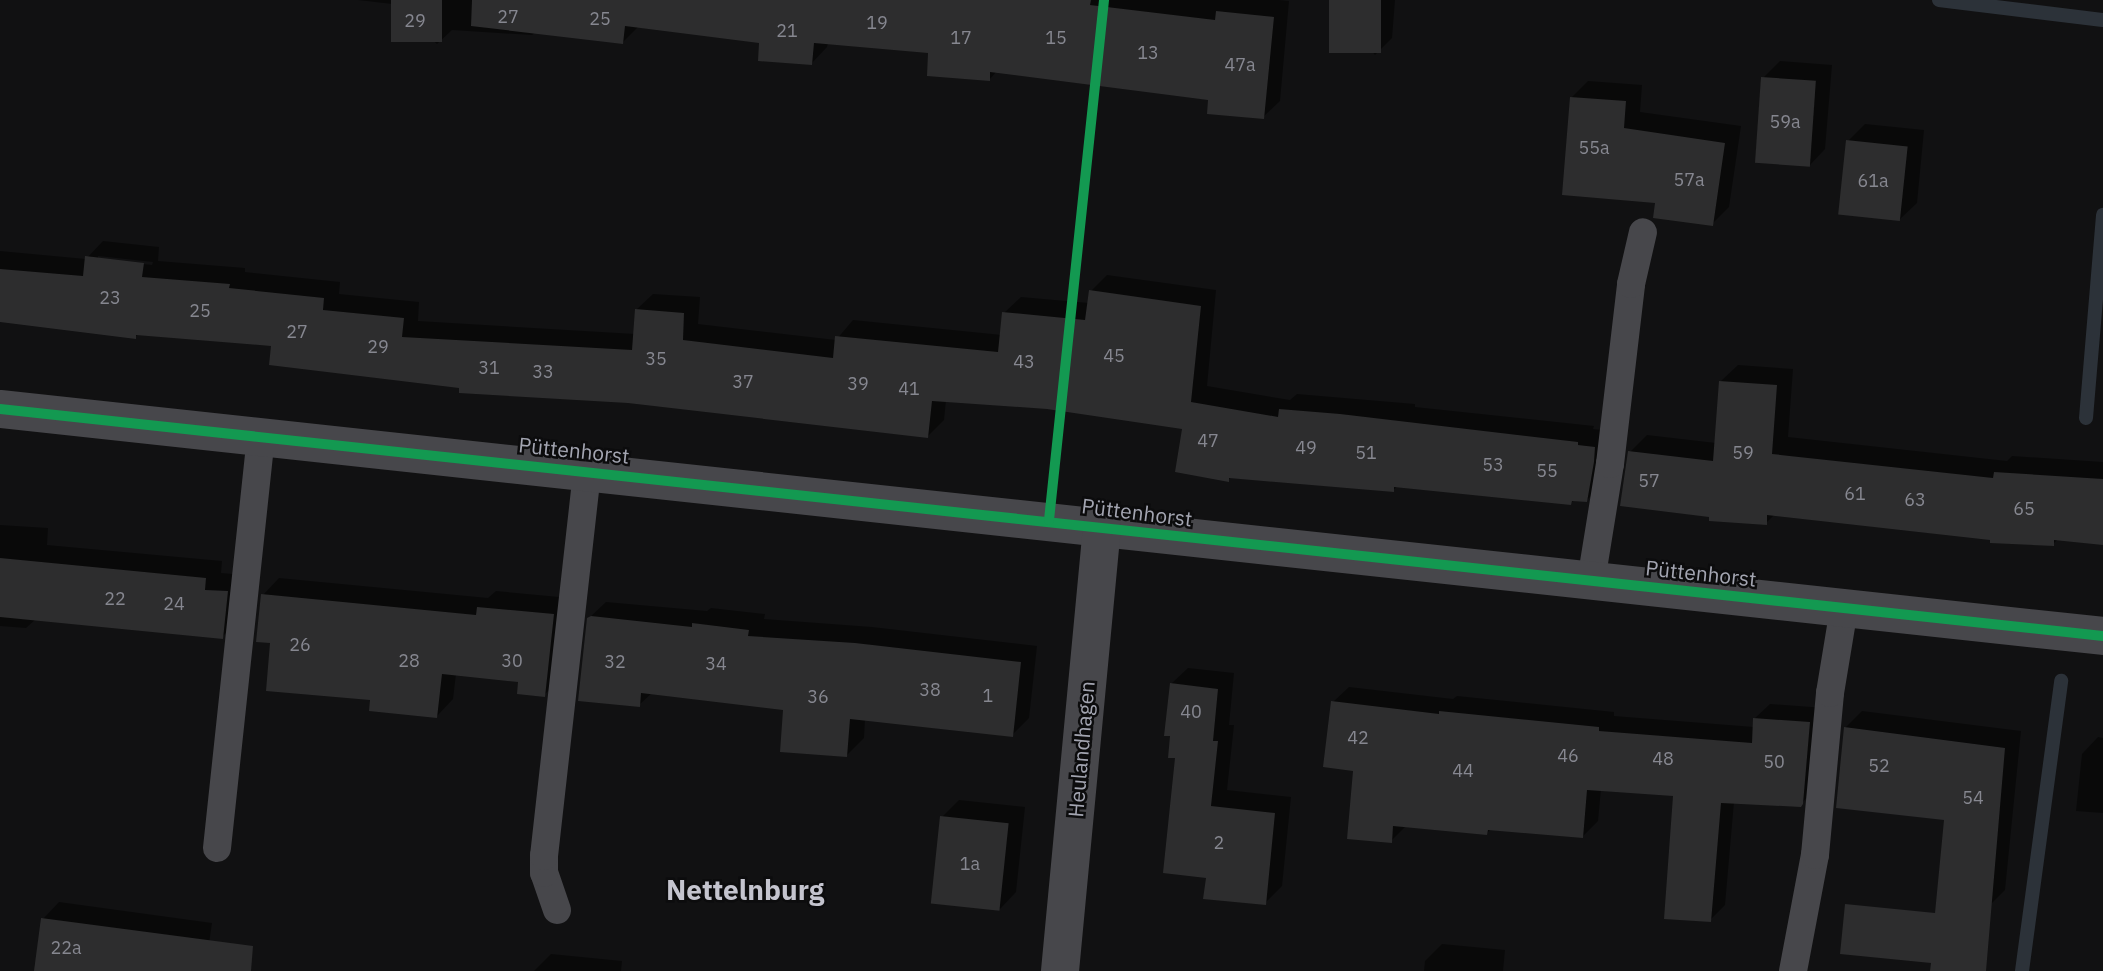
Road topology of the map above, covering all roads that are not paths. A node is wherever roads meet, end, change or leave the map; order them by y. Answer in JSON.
{"nodes":[{"id":1,"x":1643,"y":232,"type":"dead end"},
{"id":2,"x":0,"y":410,"type":"edge"},
{"id":3,"x":261,"y":436,"type":"junction"},
{"id":4,"x":587,"y":471,"type":"junction"},
{"id":5,"x":1102,"y":527,"type":"junction"},
{"id":6,"x":1591,"y":581,"type":"junction"},
{"id":7,"x":1844,"y":608,"type":"junction"},
{"id":8,"x":2103,"y":636,"type":"edge"},
{"id":9,"x":217,"y":848,"type":"dead end"},
{"id":10,"x":557,"y":910,"type":"dead end"},
{"id":11,"x":1059,"y":971,"type":"edge"},
{"id":12,"x":1793,"y":971,"type":"edge"}],
"edges":[{"from":1,"to":6,"type":"lane"},
{"from":2,"to":3,"type":"street","name":"Püttenhorst"},
{"from":3,"to":4,"type":"street","name":"Püttenhorst"},
{"from":3,"to":9,"type":"lane"},
{"from":4,"to":5,"type":"street","name":"Püttenhorst"},
{"from":4,"to":10,"type":"lane"},
{"from":5,"to":6,"type":"street","name":"Püttenhorst"},
{"from":5,"to":11,"type":"street","name":"Heulandhagen"},
{"from":6,"to":7,"type":"street","name":"Püttenhorst"},
{"from":7,"to":8,"type":"street","name":"Püttenhorst"},
{"from":7,"to":12,"type":"lane"}]}
